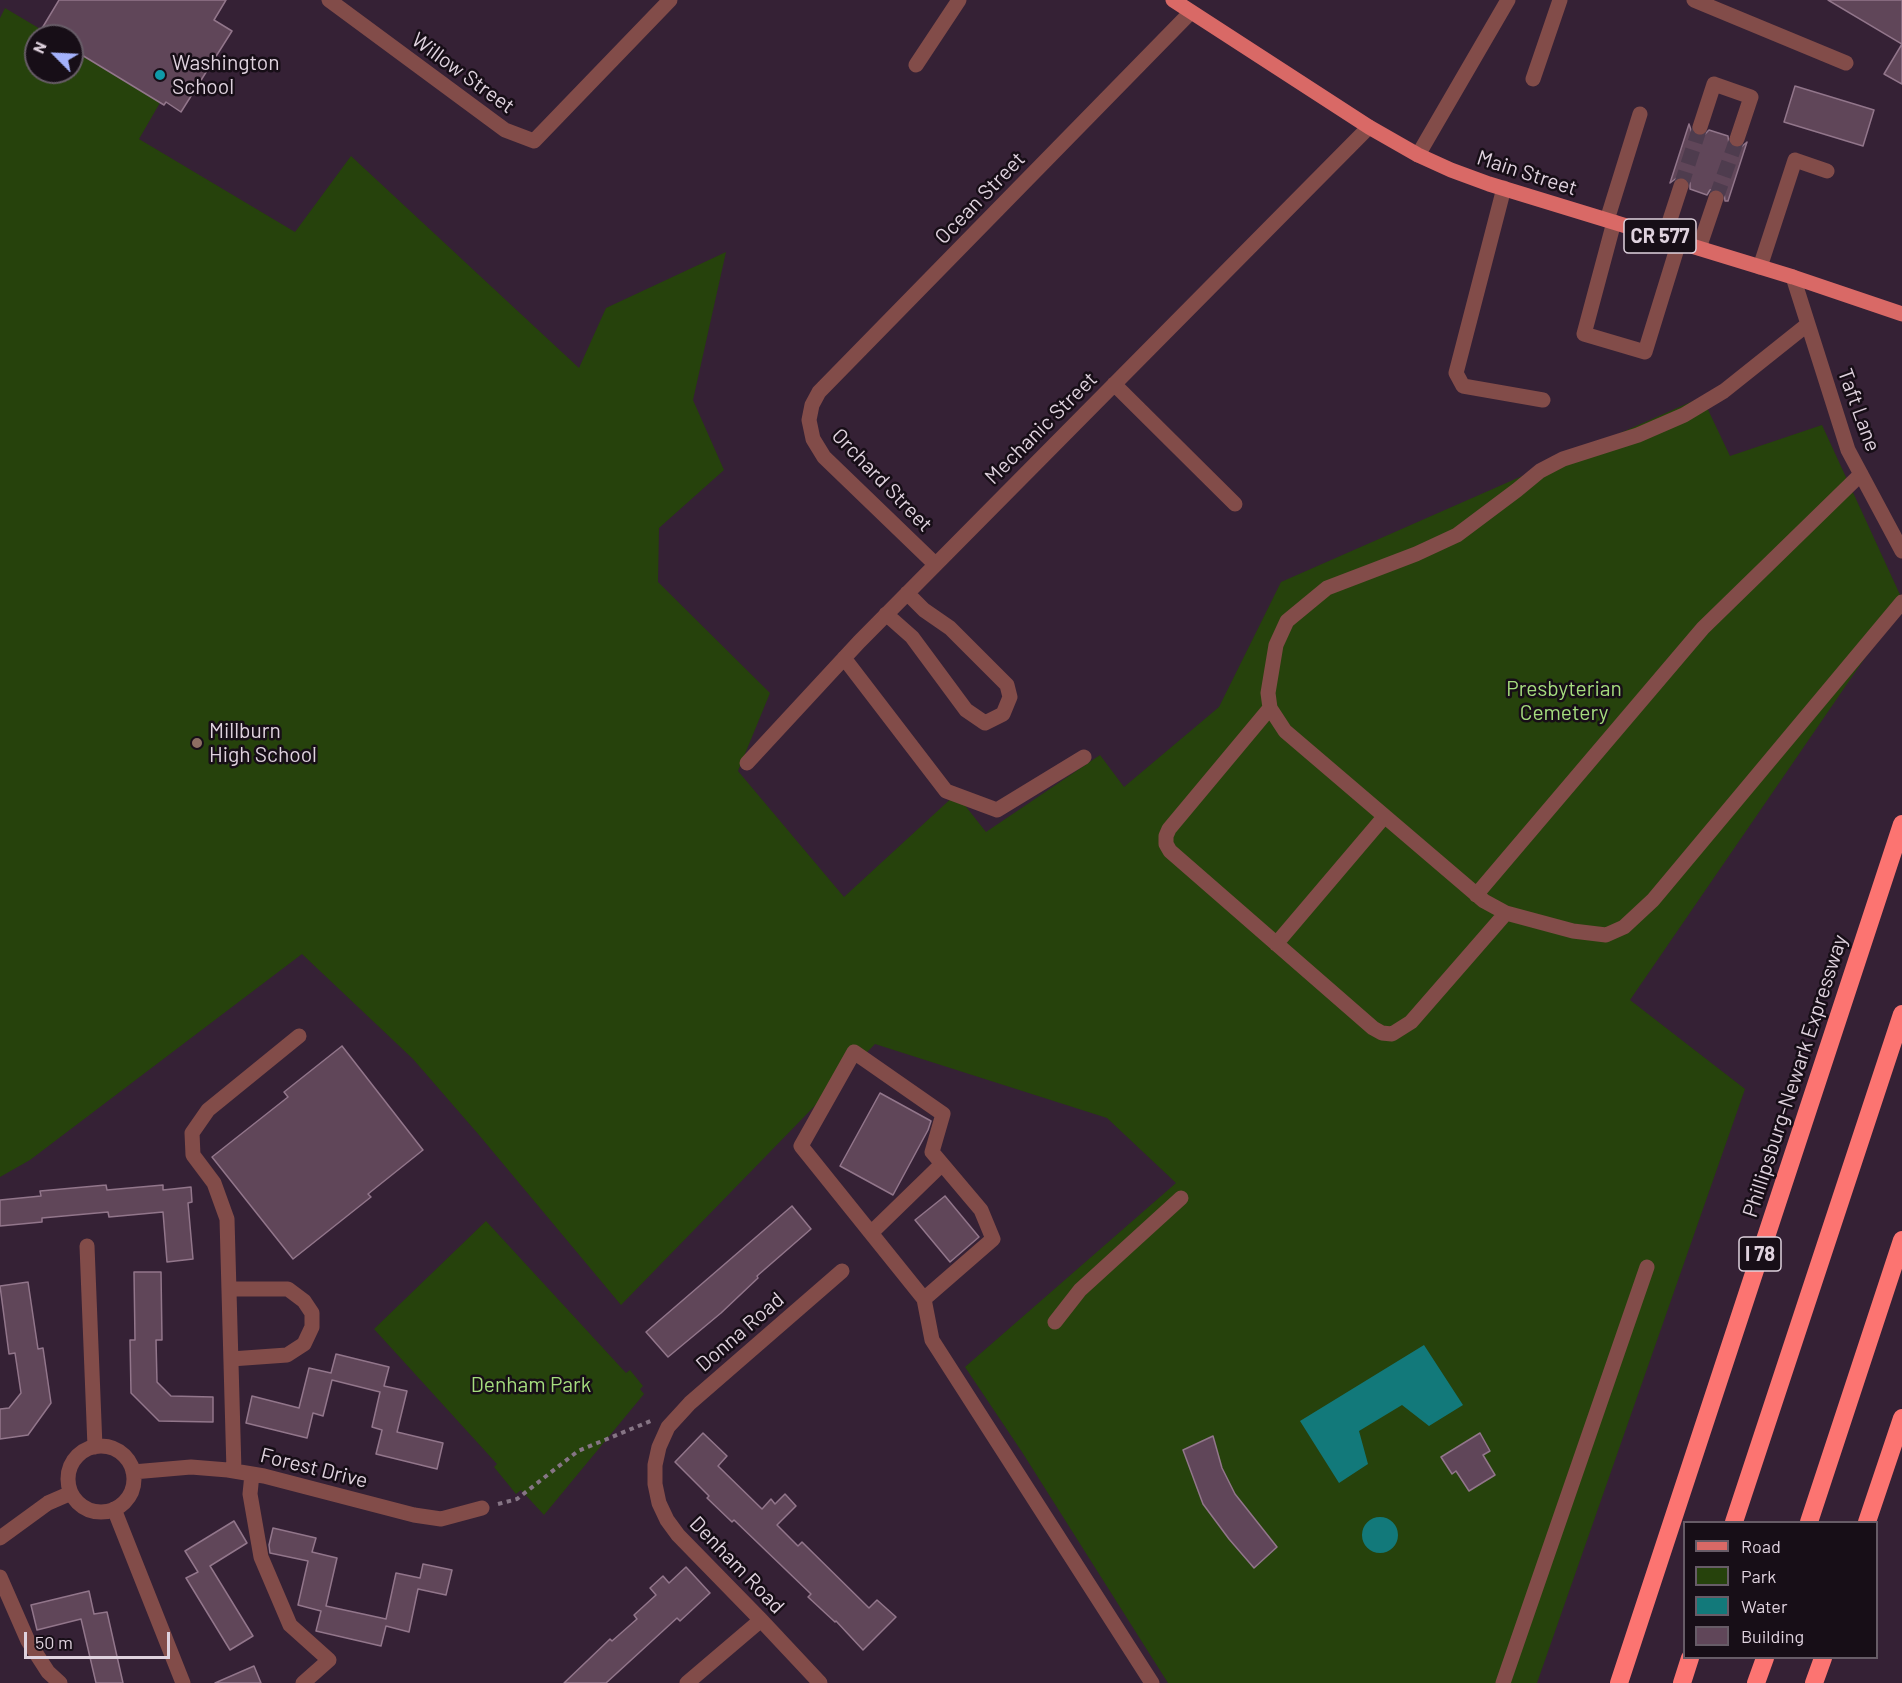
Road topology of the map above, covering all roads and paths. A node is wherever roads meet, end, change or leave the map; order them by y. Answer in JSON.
{"nodes":[{"id":1,"x":331,"y":0,"type":"edge"},
{"id":2,"x":670,"y":0,"type":"edge"},
{"id":3,"x":959,"y":0,"type":"edge"},
{"id":4,"x":1173,"y":0,"type":"edge"},
{"id":5,"x":1508,"y":0,"type":"edge"},
{"id":6,"x":1560,"y":0,"type":"edge"},
{"id":7,"x":1694,"y":0,"type":"edge"},
{"id":8,"x":1191,"y":12,"type":"junction"},
{"id":9,"x":1846,"y":63,"type":"dead end"},
{"id":10,"x":916,"y":65,"type":"dead end"},
{"id":11,"x":1533,"y":79,"type":"dead end"},
{"id":12,"x":1640,"y":114,"type":"dead end"},
{"id":13,"x":1370,"y":127,"type":"junction"},
{"id":14,"x":1700,"y":127,"type":"tunnel mouth"},
{"id":15,"x":1737,"y":139,"type":"tunnel mouth"},
{"id":16,"x":1418,"y":155,"type":"junction"},
{"id":17,"x":1827,"y":171,"type":"dead end"},
{"id":18,"x":1681,"y":186,"type":"tunnel mouth"},
{"id":19,"x":1504,"y":189,"type":"junction"},
{"id":20,"x":1716,"y":198,"type":"tunnel mouth"},
{"id":21,"x":1611,"y":221,"type":"junction"},
{"id":22,"x":1664,"y":238,"type":"junction"},
{"id":23,"x":1679,"y":242,"type":"junction"},
{"id":24,"x":1699,"y":248,"type":"junction"},
{"id":25,"x":1760,"y":267,"type":"junction"},
{"id":26,"x":1793,"y":277,"type":"junction"},
{"id":27,"x":1902,"y":314,"type":"edge"},
{"id":28,"x":1808,"y":324,"type":"junction"},
{"id":29,"x":1114,"y":384,"type":"junction"},
{"id":30,"x":1544,"y":400,"type":"dead end"},
{"id":31,"x":809,"y":420,"type":"joint"},
{"id":32,"x":1861,"y":474,"type":"junction"},
{"id":33,"x":1235,"y":504,"type":"dead end"},
{"id":34,"x":1902,"y":551,"type":"edge"},
{"id":35,"x":935,"y":564,"type":"junction"},
{"id":36,"x":907,"y":593,"type":"junction"},
{"id":37,"x":1902,"y":602,"type":"edge"},
{"id":38,"x":886,"y":614,"type":"junction"},
{"id":39,"x":844,"y":658,"type":"junction"},
{"id":40,"x":1270,"y":708,"type":"junction"},
{"id":41,"x":1084,"y":757,"type":"dead end"},
{"id":42,"x":747,"y":763,"type":"dead end"},
{"id":43,"x":1384,"y":817,"type":"junction"},
{"id":44,"x":1902,"y":824,"type":"edge"},
{"id":45,"x":1476,"y":894,"type":"junction"},
{"id":46,"x":1506,"y":913,"type":"junction"},
{"id":47,"x":1276,"y":944,"type":"junction"},
{"id":48,"x":1902,"y":1014,"type":"edge"},
{"id":49,"x":299,"y":1036,"type":"dead end"},
{"id":50,"x":942,"y":1164,"type":"junction"},
{"id":51,"x":1181,"y":1198,"type":"dead end"},
{"id":52,"x":871,"y":1233,"type":"junction"},
{"id":53,"x":1902,"y":1240,"type":"edge"},
{"id":54,"x":87,"y":1246,"type":"dead end"},
{"id":55,"x":1647,"y":1267,"type":"dead end"},
{"id":56,"x":842,"y":1271,"type":"dead end"},
{"id":57,"x":229,"y":1289,"type":"junction"},
{"id":58,"x":924,"y":1299,"type":"junction"},
{"id":59,"x":1055,"y":1322,"type":"dead end"},
{"id":60,"x":231,"y":1359,"type":"junction"},
{"id":61,"x":1902,"y":1418,"type":"edge"},
{"id":62,"x":668,"y":1427,"type":"junction"},
{"id":63,"x":95,"y":1447,"type":"junction"},
{"id":64,"x":234,"y":1471,"type":"junction"},
{"id":65,"x":133,"y":1472,"type":"junction"},
{"id":66,"x":252,"y":1474,"type":"junction"},
{"id":67,"x":71,"y":1493,"type":"junction"},
{"id":68,"x":482,"y":1508,"type":"joint"},
{"id":69,"x":114,"y":1509,"type":"junction"},
{"id":70,"x":1734,"y":1521,"type":"edge"},
{"id":71,"x":1809,"y":1521,"type":"edge"},
{"id":72,"x":1867,"y":1521,"type":"edge"},
{"id":73,"x":1,"y":1536,"type":"edge"},
{"id":74,"x":0,"y":1577,"type":"edge"},
{"id":75,"x":761,"y":1620,"type":"junction"},
{"id":76,"x":1690,"y":1659,"type":"edge"},
{"id":77,"x":1764,"y":1659,"type":"edge"},
{"id":78,"x":1823,"y":1659,"type":"edge"},
{"id":79,"x":60,"y":1683,"type":"edge"},
{"id":80,"x":183,"y":1683,"type":"edge"},
{"id":81,"x":303,"y":1683,"type":"edge"},
{"id":82,"x":687,"y":1683,"type":"edge"},
{"id":83,"x":820,"y":1683,"type":"edge"},
{"id":84,"x":1152,"y":1683,"type":"edge"},
{"id":85,"x":1503,"y":1683,"type":"edge"},
{"id":86,"x":1619,"y":1683,"type":"edge"},
{"id":87,"x":1682,"y":1683,"type":"edge"},
{"id":88,"x":1756,"y":1683,"type":"edge"},
{"id":89,"x":1815,"y":1683,"type":"edge"}],
"edges":[{"from":1,"to":2,"type":"street","name":"Willow Street"},
{"from":3,"to":10,"type":"street"},
{"from":4,"to":8,"type":"main road","name":"Main Street","number":"CR 577"},
{"from":5,"to":16,"type":"street"},
{"from":6,"to":11,"type":"street"},
{"from":7,"to":9,"type":"street"},
{"from":8,"to":13,"type":"main road","name":"Main Street","number":"CR 577"},
{"from":8,"to":31,"type":"street","name":"Ocean Street"},
{"from":12,"to":21,"type":"street"},
{"from":13,"to":16,"type":"main road","name":"Main Street","number":"CR 577"},
{"from":13,"to":29,"type":"street","name":"Mechanic Street"},
{"from":14,"to":15,"type":"street"},
{"from":16,"to":19,"type":"main road","name":"Main Street","number":"CR 577"},
{"from":17,"to":25,"type":"street"},
{"from":18,"to":22,"type":"street"},
{"from":19,"to":21,"type":"main road","name":"Main Street","number":"CR 577"},
{"from":19,"to":30,"type":"street"},
{"from":20,"to":24,"type":"street"},
{"from":21,"to":22,"type":"main road","name":"Main Street","number":"CR 577"},
{"from":21,"to":23,"type":"street"},
{"from":22,"to":23,"type":"main road","name":"Main Street","number":"CR 577"},
{"from":23,"to":24,"type":"main road","name":"Main Street","number":"CR 577"},
{"from":24,"to":25,"type":"main road","name":"Main Street","number":"CR 577"},
{"from":25,"to":26,"type":"main road","name":"Main Street","number":"CR 577"},
{"from":26,"to":27,"type":"main road","name":"Main Street","number":"CR 577"},
{"from":26,"to":28,"type":"street","name":"Taft Lane"},
{"from":28,"to":32,"type":"street","name":"Taft Lane"},
{"from":28,"to":40,"type":"street"},
{"from":29,"to":33,"type":"street"},
{"from":29,"to":35,"type":"street","name":"Mechanic Street"},
{"from":31,"to":35,"type":"street","name":"Orchard Street"},
{"from":32,"to":34,"type":"street","name":"Taft Lane"},
{"from":32,"to":45,"type":"street"},
{"from":35,"to":36,"type":"street","name":"Mechanic Street"},
{"from":36,"to":38,"type":"street","name":"Mechanic Street"},
{"from":36,"to":38,"type":"street"},
{"from":37,"to":46,"type":"street"},
{"from":38,"to":39,"type":"street","name":"Mechanic Street"},
{"from":39,"to":41,"type":"street"},
{"from":39,"to":42,"type":"street","name":"Mechanic Street"},
{"from":40,"to":43,"type":"street"},
{"from":40,"to":47,"type":"street"},
{"from":43,"to":45,"type":"street"},
{"from":43,"to":47,"type":"street"},
{"from":44,"to":86,"type":"highway","name":"Phillipsburg-Newark Expressway","number":"I 78"},
{"from":45,"to":46,"type":"street"},
{"from":46,"to":47,"type":"street"},
{"from":48,"to":70,"type":"highway"},
{"from":49,"to":57,"type":"street"},
{"from":50,"to":52,"type":"street"},
{"from":50,"to":52,"type":"street"},
{"from":50,"to":58,"type":"street"},
{"from":51,"to":59,"type":"street"},
{"from":52,"to":58,"type":"street"},
{"from":53,"to":71,"type":"highway"},
{"from":54,"to":63,"type":"street"},
{"from":55,"to":85,"type":"street"},
{"from":56,"to":62,"type":"street","name":"Donna Road"},
{"from":57,"to":60,"type":"street"},
{"from":57,"to":60,"type":"street"},
{"from":58,"to":84,"type":"street"},
{"from":60,"to":64,"type":"street"},
{"from":61,"to":72,"type":"highway"},
{"from":62,"to":68,"type":"path"},
{"from":62,"to":75,"type":"street","name":"Denham Road"},
{"from":63,"to":65,"type":"street"},
{"from":63,"to":67,"type":"street"},
{"from":64,"to":65,"type":"street","name":"Forest Drive"},
{"from":64,"to":66,"type":"street","name":"Forest Drive"},
{"from":65,"to":69,"type":"street"},
{"from":66,"to":68,"type":"street","name":"Forest Drive"},
{"from":66,"to":81,"type":"street"},
{"from":67,"to":69,"type":"street"},
{"from":67,"to":73,"type":"street"},
{"from":69,"to":80,"type":"street"},
{"from":74,"to":79,"type":"street"},
{"from":75,"to":82,"type":"street"},
{"from":75,"to":83,"type":"street","name":"Denham Road"},
{"from":76,"to":87,"type":"highway"},
{"from":77,"to":88,"type":"highway"},
{"from":78,"to":89,"type":"highway"}]}
